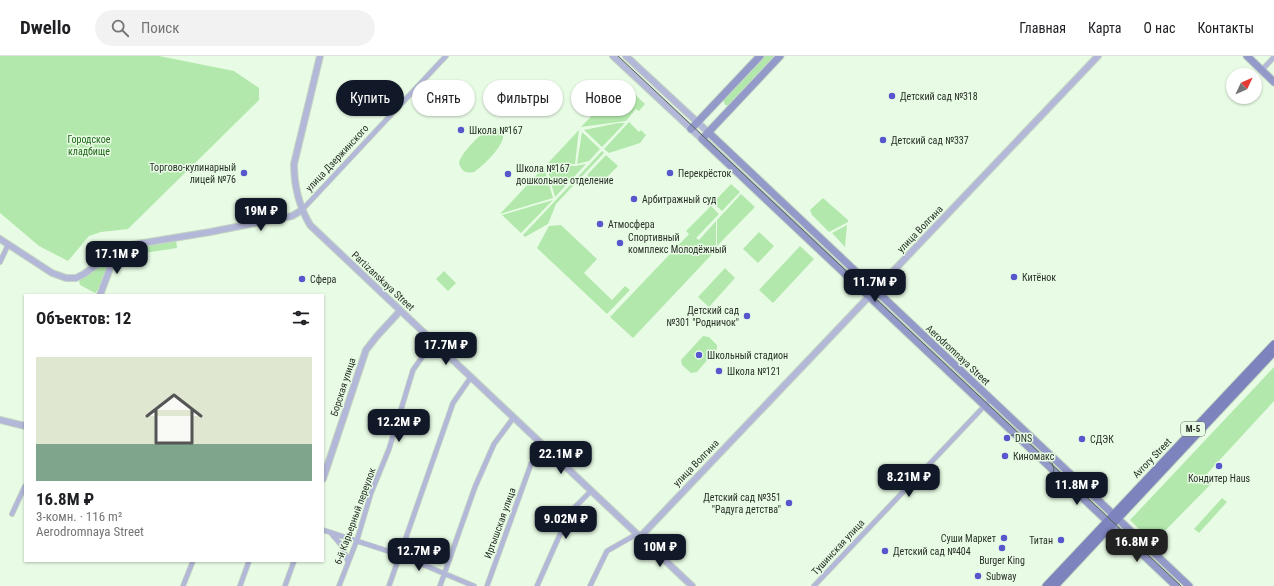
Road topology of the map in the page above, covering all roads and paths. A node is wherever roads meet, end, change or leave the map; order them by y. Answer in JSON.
{"nodes":[{"id":1,"x":320,"y":56,"type":"edge"},
{"id":2,"x":446,"y":56,"type":"edge"},
{"id":3,"x":613,"y":56,"type":"edge"},
{"id":4,"x":626,"y":56,"type":"edge"},
{"id":5,"x":760,"y":56,"type":"edge"},
{"id":6,"x":780,"y":56,"type":"edge"},
{"id":7,"x":1098,"y":56,"type":"edge"},
{"id":8,"x":1247,"y":56,"type":"edge"},
{"id":9,"x":1274,"y":58,"type":"edge"},
{"id":10,"x":1260,"y":68,"type":"edge"},
{"id":11,"x":1262,"y":70,"type":"joint"},
{"id":12,"x":1274,"y":82,"type":"edge"},
{"id":13,"x":720,"y":98,"type":"junction"},
{"id":14,"x":732,"y":107,"type":"junction"},
{"id":15,"x":697,"y":122,"type":"junction"},
{"id":16,"x":691,"y":129,"type":"junction"},
{"id":17,"x":708,"y":132,"type":"junction"},
{"id":18,"x":702,"y":139,"type":"junction"},
{"id":19,"x":302,"y":210,"type":"junction"},
{"id":20,"x":0,"y":239,"type":"edge"},
{"id":21,"x":8,"y":245,"type":"junction"},
{"id":22,"x":118,"y":249,"type":"junction"},
{"id":23,"x":0,"y":262,"type":"edge"},
{"id":24,"x":875,"y":290,"type":"junction"},
{"id":25,"x":100,"y":294,"type":"edge"},
{"id":26,"x":869,"y":297,"type":"junction"},
{"id":27,"x":400,"y":311,"type":"junction"},
{"id":28,"x":433,"y":342,"type":"junction"},
{"id":29,"x":1274,"y":344,"type":"edge"},
{"id":30,"x":1274,"y":352,"type":"edge"},
{"id":31,"x":471,"y":377,"type":"junction"},
{"id":32,"x":991,"y":399,"type":"junction"},
{"id":33,"x":984,"y":406,"type":"junction"},
{"id":34,"x":514,"y":417,"type":"junction"},
{"id":35,"x":0,"y":420,"type":"edge"},
{"id":36,"x":24,"y":426,"type":"edge"},
{"id":37,"x":544,"y":446,"type":"junction"},
{"id":38,"x":324,"y":476,"type":"edge"},
{"id":39,"x":24,"y":488,"type":"edge"},
{"id":40,"x":591,"y":490,"type":"junction"},
{"id":41,"x":12,"y":514,"type":"dead end"},
{"id":42,"x":1115,"y":516,"type":"junction"},
{"id":43,"x":1109,"y":523,"type":"junction"},
{"id":44,"x":324,"y":530,"type":"edge"},
{"id":45,"x":329,"y":532,"type":"junction"},
{"id":46,"x":639,"y":535,"type":"junction"},
{"id":47,"x":357,"y":540,"type":"junction"},
{"id":48,"x":400,"y":555,"type":"junction"},
{"id":49,"x":193,"y":562,"type":"edge"},
{"id":50,"x":249,"y":562,"type":"edge"},
{"id":51,"x":294,"y":562,"type":"edge"},
{"id":52,"x":348,"y":563,"type":"junction"},
{"id":53,"x":444,"y":573,"type":"junction"},
{"id":54,"x":183,"y":586,"type":"edge"},
{"id":55,"x":240,"y":586,"type":"edge"},
{"id":56,"x":285,"y":586,"type":"edge"},
{"id":57,"x":339,"y":586,"type":"edge"},
{"id":58,"x":389,"y":586,"type":"edge"},
{"id":59,"x":440,"y":586,"type":"edge"},
{"id":60,"x":474,"y":586,"type":"edge"},
{"id":61,"x":487,"y":586,"type":"edge"},
{"id":62,"x":537,"y":586,"type":"edge"},
{"id":63,"x":590,"y":586,"type":"edge"},
{"id":64,"x":692,"y":586,"type":"edge"},
{"id":65,"x":814,"y":586,"type":"edge"},
{"id":66,"x":1046,"y":586,"type":"edge"},
{"id":67,"x":1055,"y":586,"type":"edge"},
{"id":68,"x":1176,"y":586,"type":"edge"},
{"id":69,"x":1189,"y":586,"type":"edge"}],
"edges":[{"from":1,"to":19,"type":"street","name":"Partizanskaya Street"},
{"from":2,"to":19,"type":"street","name":"улица Дзержинского"},
{"from":3,"to":16,"type":"street","name":"Aerodromnaya Street"},
{"from":4,"to":15,"type":"street","name":"Aerodromnaya Street"},
{"from":5,"to":13,"type":"main road"},
{"from":6,"to":14,"type":"main road"},
{"from":7,"to":24,"type":"street","name":"улица Волгина"},
{"from":8,"to":10,"type":"main road"},
{"from":9,"to":11,"type":"street"},
{"from":11,"to":12,"type":"main road"},
{"from":13,"to":14,"type":"main road"},
{"from":13,"to":15,"type":"main road"},
{"from":14,"to":17,"type":"main road"},
{"from":15,"to":16,"type":"main road"},
{"from":15,"to":17,"type":"street","name":"Aerodromnaya Street"},
{"from":16,"to":18,"type":"street","name":"Aerodromnaya Street"},
{"from":17,"to":18,"type":"main road"},
{"from":17,"to":24,"type":"main road","name":"Aerodromnaya Street"},
{"from":18,"to":26,"type":"main road","name":"Aerodromnaya Street"},
{"from":19,"to":22,"type":"street","name":"улица Дзержинского"},
{"from":19,"to":27,"type":"street","name":"Partizanskaya Street"},
{"from":20,"to":21,"type":"street","name":"улица Дзержинского"},
{"from":21,"to":22,"type":"street","name":"улица Дзержинского"},
{"from":21,"to":23,"type":"street"},
{"from":22,"to":25,"type":"street"},
{"from":24,"to":26,"type":"street","name":"улица Волгина"},
{"from":24,"to":32,"type":"main road","name":"Aerodromnaya Street"},
{"from":26,"to":33,"type":"main road","name":"Aerodromnaya Street"},
{"from":26,"to":46,"type":"street","name":"улица Волгина"},
{"from":27,"to":28,"type":"street","name":"Partizanskaya Street"},
{"from":27,"to":38,"type":"street","name":"Борская улица"},
{"from":28,"to":31,"type":"street","name":"Partizanskaya Street"},
{"from":28,"to":47,"type":"street","name":"6-й Карьерный переулок"},
{"from":29,"to":42,"type":"main road","name":"Avrory Street","number":"М-5"},
{"from":30,"to":42,"type":"main road","name":"Avrory Street","number":"М-5"},
{"from":31,"to":34,"type":"street","name":"Partizanskaya Street"},
{"from":31,"to":48,"type":"street"},
{"from":32,"to":33,"type":"street","name":"Тушинская улица"},
{"from":32,"to":42,"type":"main road","name":"Aerodromnaya Street"},
{"from":33,"to":43,"type":"main road","name":"Aerodromnaya Street"},
{"from":33,"to":65,"type":"street","name":"Тушинская улица"},
{"from":34,"to":37,"type":"street","name":"Partizanskaya Street"},
{"from":34,"to":53,"type":"street"},
{"from":35,"to":36,"type":"street"},
{"from":37,"to":40,"type":"street","name":"Partizanskaya Street"},
{"from":37,"to":61,"type":"street","name":"Иртышская улица"},
{"from":39,"to":41,"type":"street"},
{"from":40,"to":46,"type":"street","name":"Partizanskaya Street"},
{"from":40,"to":62,"type":"street"},
{"from":42,"to":43,"type":"main road","name":"Avrory Street","number":"М-5"},
{"from":42,"to":69,"type":"main road","name":"Aerodromnaya Street"},
{"from":43,"to":66,"type":"main road","name":"Avrory Street","number":"М-5"},
{"from":43,"to":67,"type":"main road","name":"Avrory Street","number":"М-5"},
{"from":43,"to":68,"type":"main road","name":"Aerodromnaya Street"},
{"from":44,"to":45,"type":"street"},
{"from":45,"to":47,"type":"street"},
{"from":45,"to":52,"type":"street"},
{"from":46,"to":63,"type":"street","name":"улица Волгина"},
{"from":46,"to":64,"type":"street","name":"Partizanskaya Street"},
{"from":47,"to":48,"type":"street"},
{"from":47,"to":52,"type":"street","name":"6-й Карьерный переулок"},
{"from":48,"to":53,"type":"street"},
{"from":48,"to":58,"type":"street"},
{"from":49,"to":54,"type":"street"},
{"from":50,"to":55,"type":"street"},
{"from":51,"to":56,"type":"street"},
{"from":52,"to":57,"type":"street","name":"6-й Карьерный переулок"},
{"from":53,"to":59,"type":"street"},
{"from":53,"to":60,"type":"street"}]}
